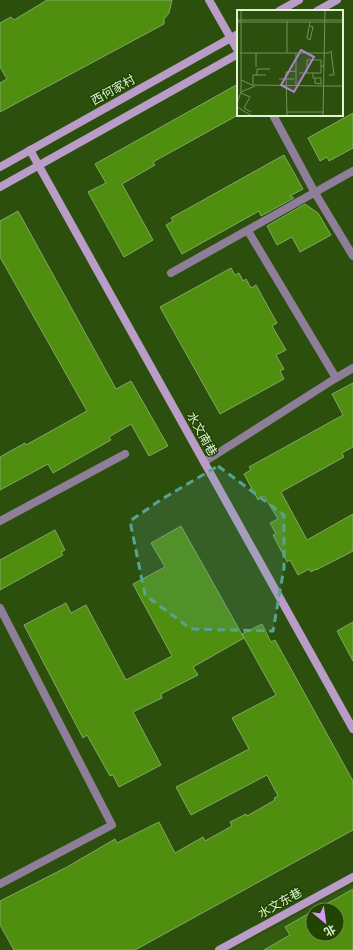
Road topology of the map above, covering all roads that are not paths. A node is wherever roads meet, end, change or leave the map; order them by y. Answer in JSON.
{"nodes":[{"id":1,"x":209,"y":0,"type":"edge"},
{"id":2,"x":299,"y":0,"type":"edge"},
{"id":3,"x":337,"y":0,"type":"edge"},
{"id":4,"x":281,"y":10,"type":"edge"},
{"id":5,"x":319,"y":10,"type":"edge"},
{"id":6,"x":237,"y":34,"type":"edge"},
{"id":7,"x":230,"y":38,"type":"junction"},
{"id":8,"x":237,"y":51,"type":"edge"},
{"id":9,"x":237,"y":54,"type":"edge"},
{"id":10,"x":274,"y":116,"type":"edge"},
{"id":11,"x":30,"y":150,"type":"junction"},
{"id":12,"x":38,"y":165,"type":"junction"},
{"id":13,"x":0,"y":167,"type":"edge"},
{"id":14,"x":353,"y":171,"type":"edge"},
{"id":15,"x":0,"y":186,"type":"edge"},
{"id":16,"x":315,"y":193,"type":"junction"},
{"id":17,"x":248,"y":231,"type":"junction"},
{"id":18,"x":353,"y":256,"type":"edge"},
{"id":19,"x":171,"y":273,"type":"dead end"},
{"id":20,"x":353,"y":368,"type":"edge"},
{"id":21,"x":336,"y":378,"type":"junction"},
{"id":22,"x":125,"y":454,"type":"dead end"},
{"id":23,"x":204,"y":462,"type":"junction"},
{"id":24,"x":0,"y":521,"type":"edge"},
{"id":25,"x":0,"y":608,"type":"edge"},
{"id":26,"x":353,"y":729,"type":"edge"},
{"id":27,"x":353,"y":877,"type":"edge"},
{"id":28,"x":0,"y":884,"type":"edge"},
{"id":29,"x":218,"y":950,"type":"edge"}],
"edges":[{"from":1,"to":7,"type":"street"},
{"from":2,"to":4,"type":"street"},
{"from":3,"to":5,"type":"street"},
{"from":6,"to":7,"type":"street","name":"西何家村"},
{"from":7,"to":8,"type":"street"},
{"from":7,"to":11,"type":"street","name":"西何家村"},
{"from":9,"to":12,"type":"street"},
{"from":10,"to":16,"type":"lane"},
{"from":11,"to":12,"type":"street","name":"水文南巷"},
{"from":11,"to":13,"type":"street","name":"西何家村"},
{"from":12,"to":15,"type":"street"},
{"from":12,"to":23,"type":"street","name":"水文南巷"},
{"from":14,"to":16,"type":"lane"},
{"from":16,"to":17,"type":"lane"},
{"from":16,"to":18,"type":"lane"},
{"from":17,"to":19,"type":"lane"},
{"from":17,"to":21,"type":"lane"},
{"from":20,"to":21,"type":"lane"},
{"from":21,"to":23,"type":"lane"},
{"from":22,"to":24,"type":"lane"},
{"from":23,"to":26,"type":"street","name":"水文南巷"},
{"from":25,"to":28,"type":"lane"},
{"from":27,"to":29,"type":"street","name":"水文东巷"}]}
